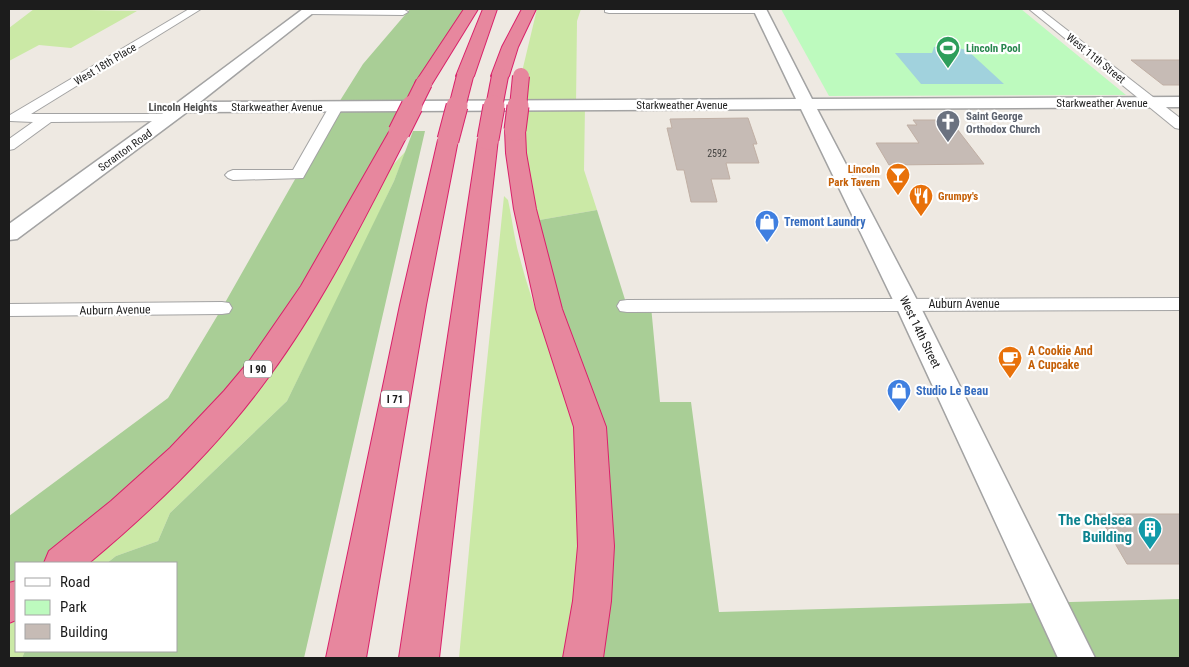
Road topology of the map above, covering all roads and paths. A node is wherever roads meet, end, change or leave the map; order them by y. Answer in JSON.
{"nodes":[{"id":1,"x":196,"y":9,"type":"edge"},
{"id":2,"x":471,"y":9,"type":"edge"},
{"id":3,"x":490,"y":9,"type":"edge"},
{"id":4,"x":529,"y":9,"type":"edge"},
{"id":5,"x":537,"y":9,"type":"edge"},
{"id":6,"x":760,"y":9,"type":"edge"},
{"id":7,"x":1034,"y":9,"type":"edge"},
{"id":8,"x":309,"y":10,"type":"edge"},
{"id":9,"x":609,"y":10,"type":"dead end"},
{"id":10,"x":403,"y":12,"type":"dead end"},
{"id":11,"x":1151,"y":102,"type":"junction"},
{"id":12,"x":1180,"y":102,"type":"edge"},
{"id":13,"x":807,"y":105,"type":"junction"},
{"id":14,"x":336,"y":106,"type":"junction"},
{"id":15,"x":183,"y":107,"type":"junction"},
{"id":16,"x":48,"y":118,"type":"junction"},
{"id":17,"x":167,"y":118,"type":"junction"},
{"id":18,"x":1180,"y":125,"type":"edge"},
{"id":19,"x":501,"y":135,"type":"junction"},
{"id":20,"x":9,"y":146,"type":"edge"},
{"id":21,"x":234,"y":175,"type":"dead end"},
{"id":22,"x":9,"y":234,"type":"edge"},
{"id":23,"x":907,"y":304,"type":"junction"},
{"id":24,"x":1180,"y":304,"type":"edge"},
{"id":25,"x":627,"y":306,"type":"dead end"},
{"id":26,"x":222,"y":308,"type":"dead end"},
{"id":27,"x":9,"y":310,"type":"edge"},
{"id":28,"x":63,"y":562,"type":"edge"},
{"id":29,"x":1072,"y":648,"type":"edge"},
{"id":30,"x":346,"y":658,"type":"edge"},
{"id":31,"x":419,"y":658,"type":"edge"},
{"id":32,"x":583,"y":658,"type":"edge"}],
"edges":[{"from":1,"to":16,"type":"street","name":"West 18th Place"},
{"from":2,"to":28,"type":"highway","number":"I 90","bridge":true},
{"from":3,"to":30,"type":"highway","number":"I 71","bridge":true},
{"from":4,"to":19,"type":"highway","bridge":true},
{"from":5,"to":19,"type":"highway","bridge":true},
{"from":6,"to":9,"type":"street"},
{"from":6,"to":13,"type":"street","name":"West 14th Street"},
{"from":7,"to":11,"type":"street","name":"West 11th Street"},
{"from":8,"to":10,"type":"street"},
{"from":8,"to":15,"type":"street","name":"Scranton Road"},
{"from":11,"to":12,"type":"street","name":"Starkweather Avenue"},
{"from":11,"to":13,"type":"street","name":"Starkweather Avenue"},
{"from":11,"to":18,"type":"street","name":"West 11th Street"},
{"from":13,"to":14,"type":"street","name":"Starkweather Avenue"},
{"from":13,"to":23,"type":"street","name":"West 14th Street"},
{"from":14,"to":15,"type":"street","name":"Starkweather Avenue"},
{"from":14,"to":21,"type":"street"},
{"from":15,"to":17,"type":"street","name":"Scranton Road"},
{"from":16,"to":17,"type":"street"},
{"from":16,"to":20,"type":"street"},
{"from":17,"to":22,"type":"street","name":"Scranton Road"},
{"from":19,"to":31,"type":"highway"},
{"from":19,"to":32,"type":"highway"},
{"from":23,"to":24,"type":"street","name":"Auburn Avenue"},
{"from":23,"to":25,"type":"street","name":"Auburn Avenue"},
{"from":23,"to":29,"type":"street","name":"West 14th Street"},
{"from":26,"to":27,"type":"street","name":"Auburn Avenue"}]}
